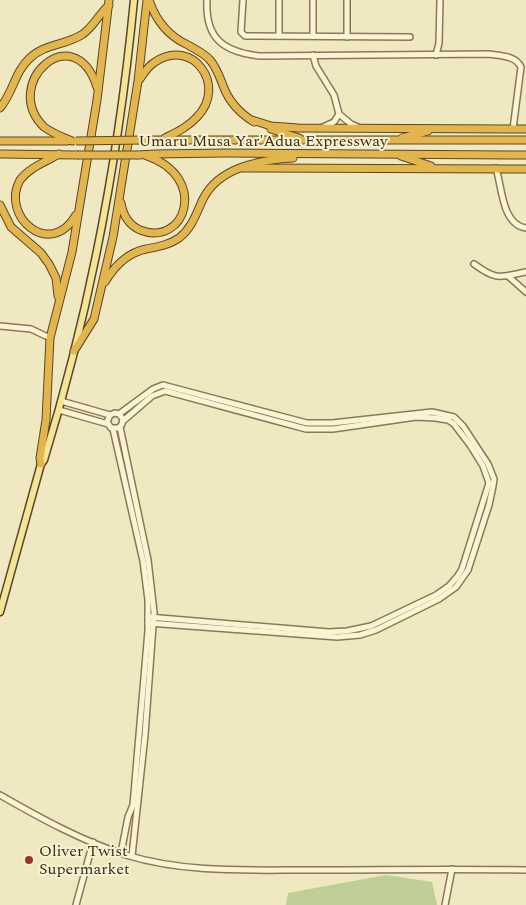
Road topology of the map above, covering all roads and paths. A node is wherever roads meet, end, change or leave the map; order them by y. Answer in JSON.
{"nodes":[{"id":1,"x":134,"y":0,"type":"edge"},
{"id":2,"x":148,"y":0,"type":"edge"},
{"id":3,"x":207,"y":0,"type":"edge"},
{"id":4,"x":243,"y":0,"type":"edge"},
{"id":5,"x":279,"y":0,"type":"edge"},
{"id":6,"x":314,"y":0,"type":"edge"},
{"id":7,"x":347,"y":0,"type":"edge"},
{"id":8,"x":440,"y":0,"type":"edge"},
{"id":9,"x":109,"y":2,"type":"edge"},
{"id":10,"x":279,"y":36,"type":"junction"},
{"id":11,"x":313,"y":36,"type":"junction"},
{"id":12,"x":347,"y":37,"type":"junction"},
{"id":13,"x":410,"y":37,"type":"dead end"},
{"id":14,"x":313,"y":55,"type":"junction"},
{"id":15,"x":436,"y":55,"type":"junction"},
{"id":16,"x":138,"y":81,"type":"junction"},
{"id":17,"x":98,"y":88,"type":"junction"},
{"id":18,"x":0,"y":108,"type":"edge"},
{"id":19,"x":339,"y":114,"type":"junction"},
{"id":20,"x":252,"y":120,"type":"junction"},
{"id":21,"x":321,"y":128,"type":"junction"},
{"id":22,"x":360,"y":128,"type":"junction"},
{"id":23,"x":438,"y":128,"type":"junction"},
{"id":24,"x":513,"y":129,"type":"junction"},
{"id":25,"x":526,"y":129,"type":"edge"},
{"id":26,"x":163,"y":140,"type":"junction"},
{"id":27,"x":306,"y":140,"type":"junction"},
{"id":28,"x":392,"y":140,"type":"junction"},
{"id":29,"x":526,"y":140,"type":"edge"},
{"id":30,"x":0,"y":141,"type":"edge"},
{"id":31,"x":74,"y":141,"type":"junction"},
{"id":32,"x":0,"y":154,"type":"edge"},
{"id":33,"x":59,"y":154,"type":"junction"},
{"id":34,"x":309,"y":154,"type":"junction"},
{"id":35,"x":396,"y":154,"type":"junction"},
{"id":36,"x":526,"y":154,"type":"edge"},
{"id":37,"x":141,"y":155,"type":"junction"},
{"id":38,"x":242,"y":168,"type":"junction"},
{"id":39,"x":437,"y":168,"type":"junction"},
{"id":40,"x":496,"y":168,"type":"junction"},
{"id":41,"x":526,"y":168,"type":"edge"},
{"id":42,"x":120,"y":199,"type":"junction"},
{"id":43,"x":0,"y":205,"type":"edge"},
{"id":44,"x":79,"y":210,"type":"junction"},
{"id":45,"x":526,"y":228,"type":"edge"},
{"id":46,"x":474,"y":264,"type":"dead end"},
{"id":47,"x":526,"y":272,"type":"edge"},
{"id":48,"x":508,"y":276,"type":"junction"},
{"id":49,"x":102,"y":286,"type":"junction"},
{"id":50,"x":526,"y":292,"type":"edge"},
{"id":51,"x":59,"y":300,"type":"junction"},
{"id":52,"x":0,"y":326,"type":"edge"},
{"id":53,"x":50,"y":338,"type":"junction"},
{"id":54,"x":74,"y":351,"type":"junction"},
{"id":55,"x":185,"y":393,"type":"junction"},
{"id":56,"x":61,"y":401,"type":"junction"},
{"id":57,"x":59,"y":410,"type":"junction"},
{"id":58,"x":119,"y":414,"type":"junction"},
{"id":59,"x":110,"y":415,"type":"junction"},
{"id":60,"x":442,"y":416,"type":"junction"},
{"id":61,"x":123,"y":421,"type":"junction"},
{"id":62,"x":108,"y":424,"type":"junction"},
{"id":63,"x":120,"y":427,"type":"junction"},
{"id":64,"x":113,"y":429,"type":"junction"},
{"id":65,"x":41,"y":464,"type":"junction"},
{"id":66,"x":128,"y":479,"type":"junction"},
{"id":67,"x":154,"y":607,"type":"junction"},
{"id":68,"x":0,"y":612,"type":"edge"},
{"id":69,"x":169,"y":618,"type":"junction"},
{"id":70,"x":151,"y":620,"type":"junction"},
{"id":71,"x":164,"y":623,"type":"junction"},
{"id":72,"x":154,"y":630,"type":"junction"},
{"id":73,"x":0,"y":795,"type":"edge"},
{"id":74,"x":128,"y":817,"type":"junction"},
{"id":75,"x":137,"y":818,"type":"junction"},
{"id":76,"x":126,"y":831,"type":"junction"},
{"id":77,"x":135,"y":833,"type":"junction"},
{"id":78,"x":93,"y":842,"type":"junction"},
{"id":79,"x":121,"y":853,"type":"junction"},
{"id":80,"x":132,"y":856,"type":"junction"},
{"id":81,"x":452,"y":869,"type":"junction"},
{"id":82,"x":526,"y":870,"type":"edge"},
{"id":83,"x":76,"y":905,"type":"edge"},
{"id":84,"x":445,"y":905,"type":"edge"}],
"edges":[{"from":1,"to":54,"type":"main road"},
{"from":2,"to":16,"type":"highway"},
{"from":2,"to":20,"type":"highway"},
{"from":3,"to":14,"type":"street"},
{"from":4,"to":10,"type":"street"},
{"from":5,"to":10,"type":"street"},
{"from":6,"to":11,"type":"street"},
{"from":7,"to":12,"type":"street"},
{"from":8,"to":15,"type":"street"},
{"from":9,"to":17,"type":"highway"},
{"from":9,"to":18,"type":"highway"},
{"from":10,"to":11,"type":"street"},
{"from":11,"to":12,"type":"street"},
{"from":12,"to":13,"type":"street"},
{"from":14,"to":15,"type":"street"},
{"from":14,"to":19,"type":"street"},
{"from":15,"to":24,"type":"street"},
{"from":16,"to":26,"type":"highway"},
{"from":16,"to":42,"type":"highway"},
{"from":17,"to":31,"type":"highway"},
{"from":17,"to":44,"type":"highway"},
{"from":19,"to":21,"type":"street"},
{"from":19,"to":22,"type":"street"},
{"from":20,"to":21,"type":"highway","name":"Umaru Musa Yar'Adua Expressway"},
{"from":20,"to":27,"type":"highway"},
{"from":21,"to":22,"type":"highway","name":"Umaru Musa Yar'Adua Expressway"},
{"from":22,"to":23,"type":"highway","name":"Umaru Musa Yar'Adua Expressway"},
{"from":23,"to":24,"type":"highway","name":"Umaru Musa Yar'Adua Expressway"},
{"from":23,"to":28,"type":"highway"},
{"from":24,"to":25,"type":"highway","name":"Umaru Musa Yar'Adua Expressway"},
{"from":26,"to":27,"type":"highway","name":"Umaru Musa Yar'Adua Expressway"},
{"from":26,"to":31,"type":"highway","name":"Umaru Musa Yar'Adua Expressway","bridge":true},
{"from":27,"to":28,"type":"highway","name":"Umaru Musa Yar'Adua Expressway"},
{"from":28,"to":29,"type":"highway","name":"Umaru Musa Yar'Adua Expressway"},
{"from":30,"to":31,"type":"highway","name":"Umaru Musa Yar'Adua Expressway"},
{"from":32,"to":33,"type":"highway","name":"Umaru Musa Yar'Adua Expressway"},
{"from":33,"to":37,"type":"highway","name":"Umaru Musa Yar'Adua Expressway","bridge":true},
{"from":33,"to":44,"type":"highway"},
{"from":34,"to":35,"type":"highway","name":"Umaru Musa Yar'Adua Expressway"},
{"from":34,"to":37,"type":"highway","name":"Umaru Musa Yar'Adua Expressway"},
{"from":34,"to":38,"type":"highway"},
{"from":35,"to":36,"type":"highway","name":"Umaru Musa Yar'Adua Expressway"},
{"from":35,"to":39,"type":"highway"},
{"from":37,"to":42,"type":"highway"},
{"from":38,"to":39,"type":"highway","name":"Umaru Musa Yar'Adua Expressway"},
{"from":38,"to":49,"type":"highway"},
{"from":39,"to":40,"type":"highway","name":"Umaru Musa Yar'Adua Expressway"},
{"from":40,"to":41,"type":"highway","name":"Umaru Musa Yar'Adua Expressway"},
{"from":40,"to":45,"type":"street"},
{"from":42,"to":49,"type":"highway"},
{"from":43,"to":51,"type":"highway"},
{"from":44,"to":51,"type":"highway"},
{"from":46,"to":48,"type":"street"},
{"from":47,"to":48,"type":"street"},
{"from":48,"to":50,"type":"street"},
{"from":49,"to":54,"type":"highway"},
{"from":51,"to":53,"type":"highway"},
{"from":52,"to":53,"type":"street"},
{"from":53,"to":65,"type":"highway"},
{"from":54,"to":56,"type":"main road"},
{"from":55,"to":58,"type":"street"},
{"from":55,"to":60,"type":"street"},
{"from":55,"to":61,"type":"street"},
{"from":56,"to":57,"type":"main road"},
{"from":56,"to":59,"type":"street"},
{"from":57,"to":62,"type":"street"},
{"from":57,"to":65,"type":"main road"},
{"from":58,"to":59,"type":"street"},
{"from":58,"to":61,"type":"street"},
{"from":59,"to":62,"type":"street"},
{"from":60,"to":69,"type":"street"},
{"from":60,"to":71,"type":"street"},
{"from":61,"to":63,"type":"street"},
{"from":62,"to":64,"type":"street"},
{"from":63,"to":64,"type":"street"},
{"from":63,"to":66,"type":"street"},
{"from":64,"to":66,"type":"street"},
{"from":65,"to":68,"type":"main road"},
{"from":66,"to":67,"type":"street"},
{"from":66,"to":70,"type":"street"},
{"from":67,"to":69,"type":"street"},
{"from":67,"to":70,"type":"street"},
{"from":69,"to":70,"type":"street"},
{"from":70,"to":71,"type":"street"},
{"from":70,"to":72,"type":"street"},
{"from":70,"to":74,"type":"street"},
{"from":71,"to":72,"type":"street"},
{"from":72,"to":75,"type":"street"},
{"from":73,"to":78,"type":"street"},
{"from":74,"to":75,"type":"street"},
{"from":74,"to":76,"type":"street"},
{"from":75,"to":77,"type":"street"},
{"from":76,"to":77,"type":"street"},
{"from":76,"to":79,"type":"street"},
{"from":77,"to":80,"type":"street"},
{"from":78,"to":79,"type":"street"},
{"from":78,"to":83,"type":"street"},
{"from":79,"to":80,"type":"street"},
{"from":80,"to":81,"type":"street"},
{"from":81,"to":82,"type":"street"},
{"from":81,"to":84,"type":"street"}]}
